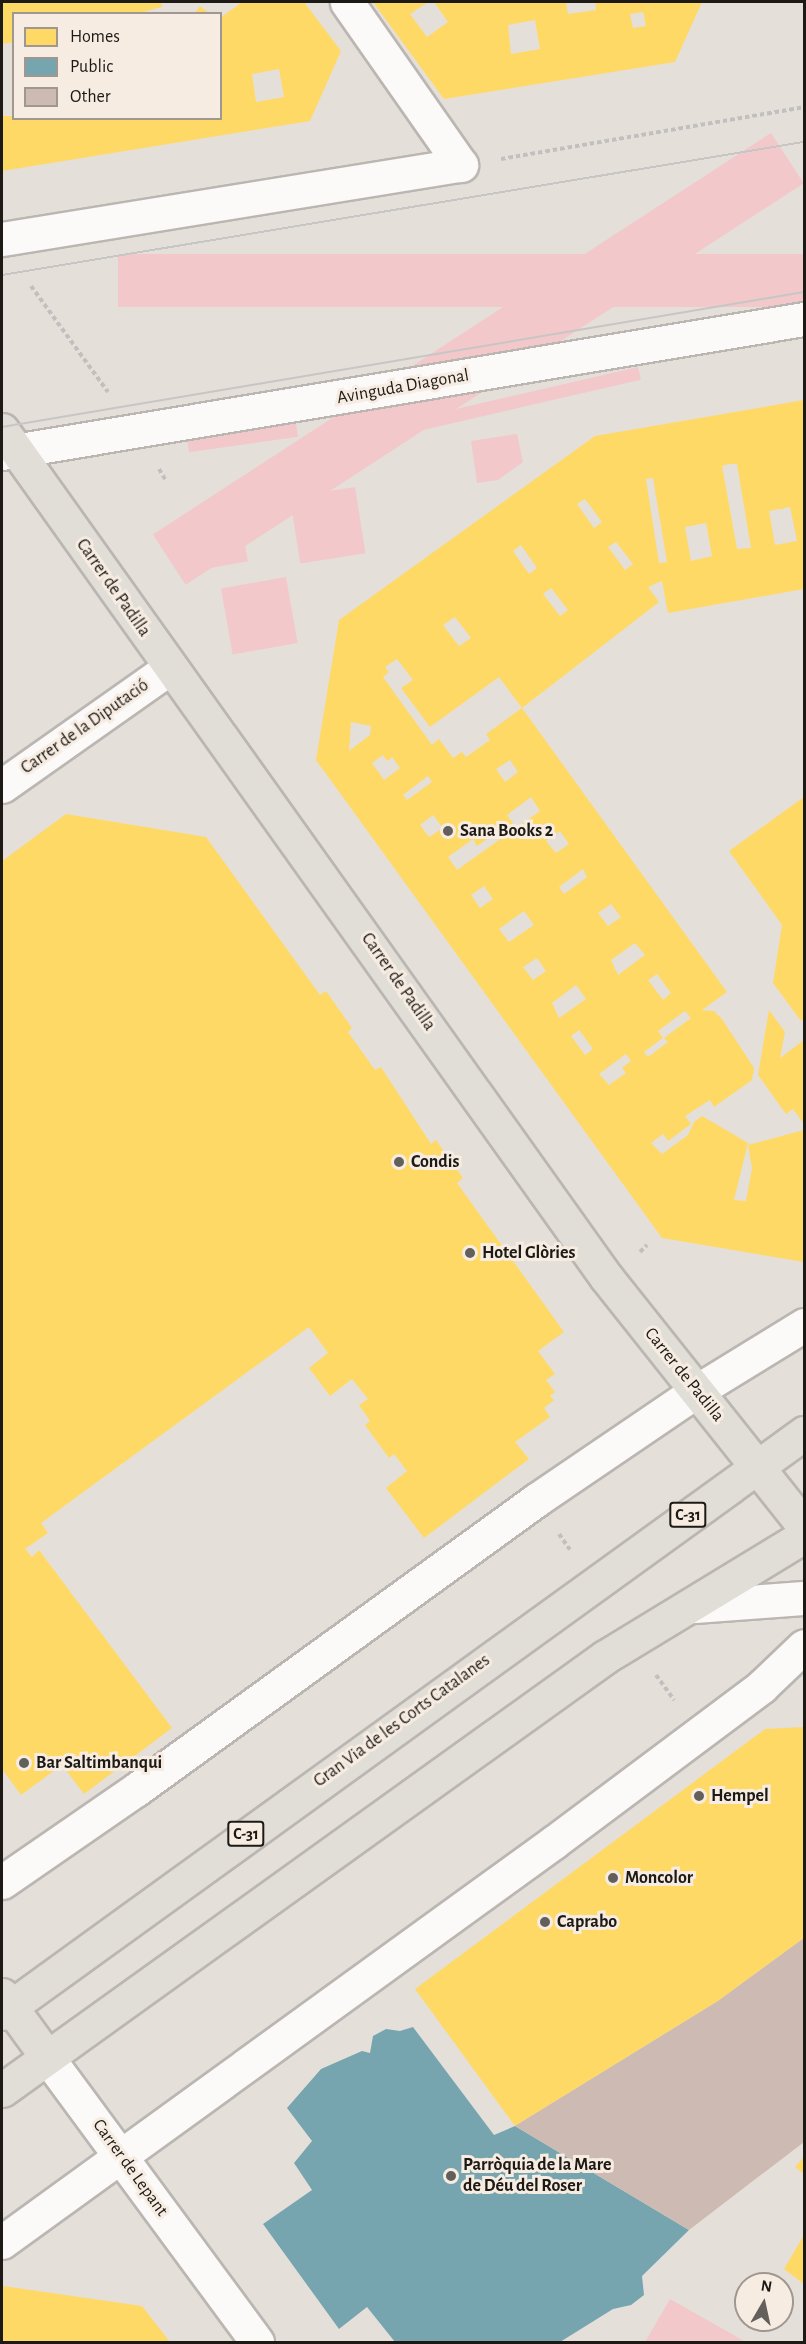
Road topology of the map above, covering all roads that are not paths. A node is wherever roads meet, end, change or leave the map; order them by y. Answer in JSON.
{"nodes":[{"id":1,"x":347,"y":2,"type":"edge"},
{"id":2,"x":2,"y":239,"type":"edge"},
{"id":3,"x":804,"y":319,"type":"edge"},
{"id":4,"x":6,"y":444,"type":"edge"},
{"id":5,"x":169,"y":668,"type":"junction"},
{"id":6,"x":2,"y":786,"type":"edge"},
{"id":7,"x":804,"y":1325,"type":"edge"},
{"id":8,"x":695,"y":1392,"type":"junction"},
{"id":9,"x":804,"y":1432,"type":"edge"},
{"id":10,"x":758,"y":1466,"type":"junction"},
{"id":11,"x":804,"y":1527,"type":"edge"},
{"id":12,"x":804,"y":1536,"type":"edge"},
{"id":13,"x":804,"y":1598,"type":"edge"},
{"id":14,"x":694,"y":1606,"type":"junction"},
{"id":15,"x":804,"y":1646,"type":"edge"},
{"id":16,"x":2,"y":1882,"type":"edge"},
{"id":17,"x":4,"y":2005,"type":"edge"},
{"id":18,"x":47,"y":2057,"type":"junction"},
{"id":19,"x":2,"y":2090,"type":"edge"},
{"id":20,"x":122,"y":2157,"type":"junction"},
{"id":21,"x":2,"y":2242,"type":"edge"},
{"id":22,"x":257,"y":2343,"type":"edge"}],
"edges":[{"from":1,"to":2,"type":"street"},
{"from":3,"to":4,"type":"street","name":"Avinguda Diagonal"},
{"from":4,"to":5,"type":"main road","name":"Carrer de Padilla"},
{"from":5,"to":6,"type":"street","name":"Carrer de la Diputació"},
{"from":5,"to":8,"type":"main road","name":"Carrer de Padilla"},
{"from":7,"to":8,"type":"street"},
{"from":8,"to":10,"type":"main road","name":"Carrer de Padilla"},
{"from":8,"to":16,"type":"street"},
{"from":9,"to":10,"type":"main road","name":"Gran Via de les Corts Catalanes","number":"C-31"},
{"from":10,"to":11,"type":"main road","name":"Carrer de Padilla"},
{"from":10,"to":17,"type":"main road","name":"Gran Via de les Corts Catalanes","number":"C-31"},
{"from":12,"to":14,"type":"main road"},
{"from":13,"to":14,"type":"street"},
{"from":14,"to":18,"type":"main road"},
{"from":15,"to":20,"type":"street"},
{"from":17,"to":18,"type":"main road","name":"Carrer de Lepant"},
{"from":18,"to":19,"type":"main road"},
{"from":18,"to":20,"type":"street","name":"Carrer de Lepant"},
{"from":20,"to":21,"type":"street"},
{"from":20,"to":22,"type":"street","name":"Carrer de Lepant"}]}
